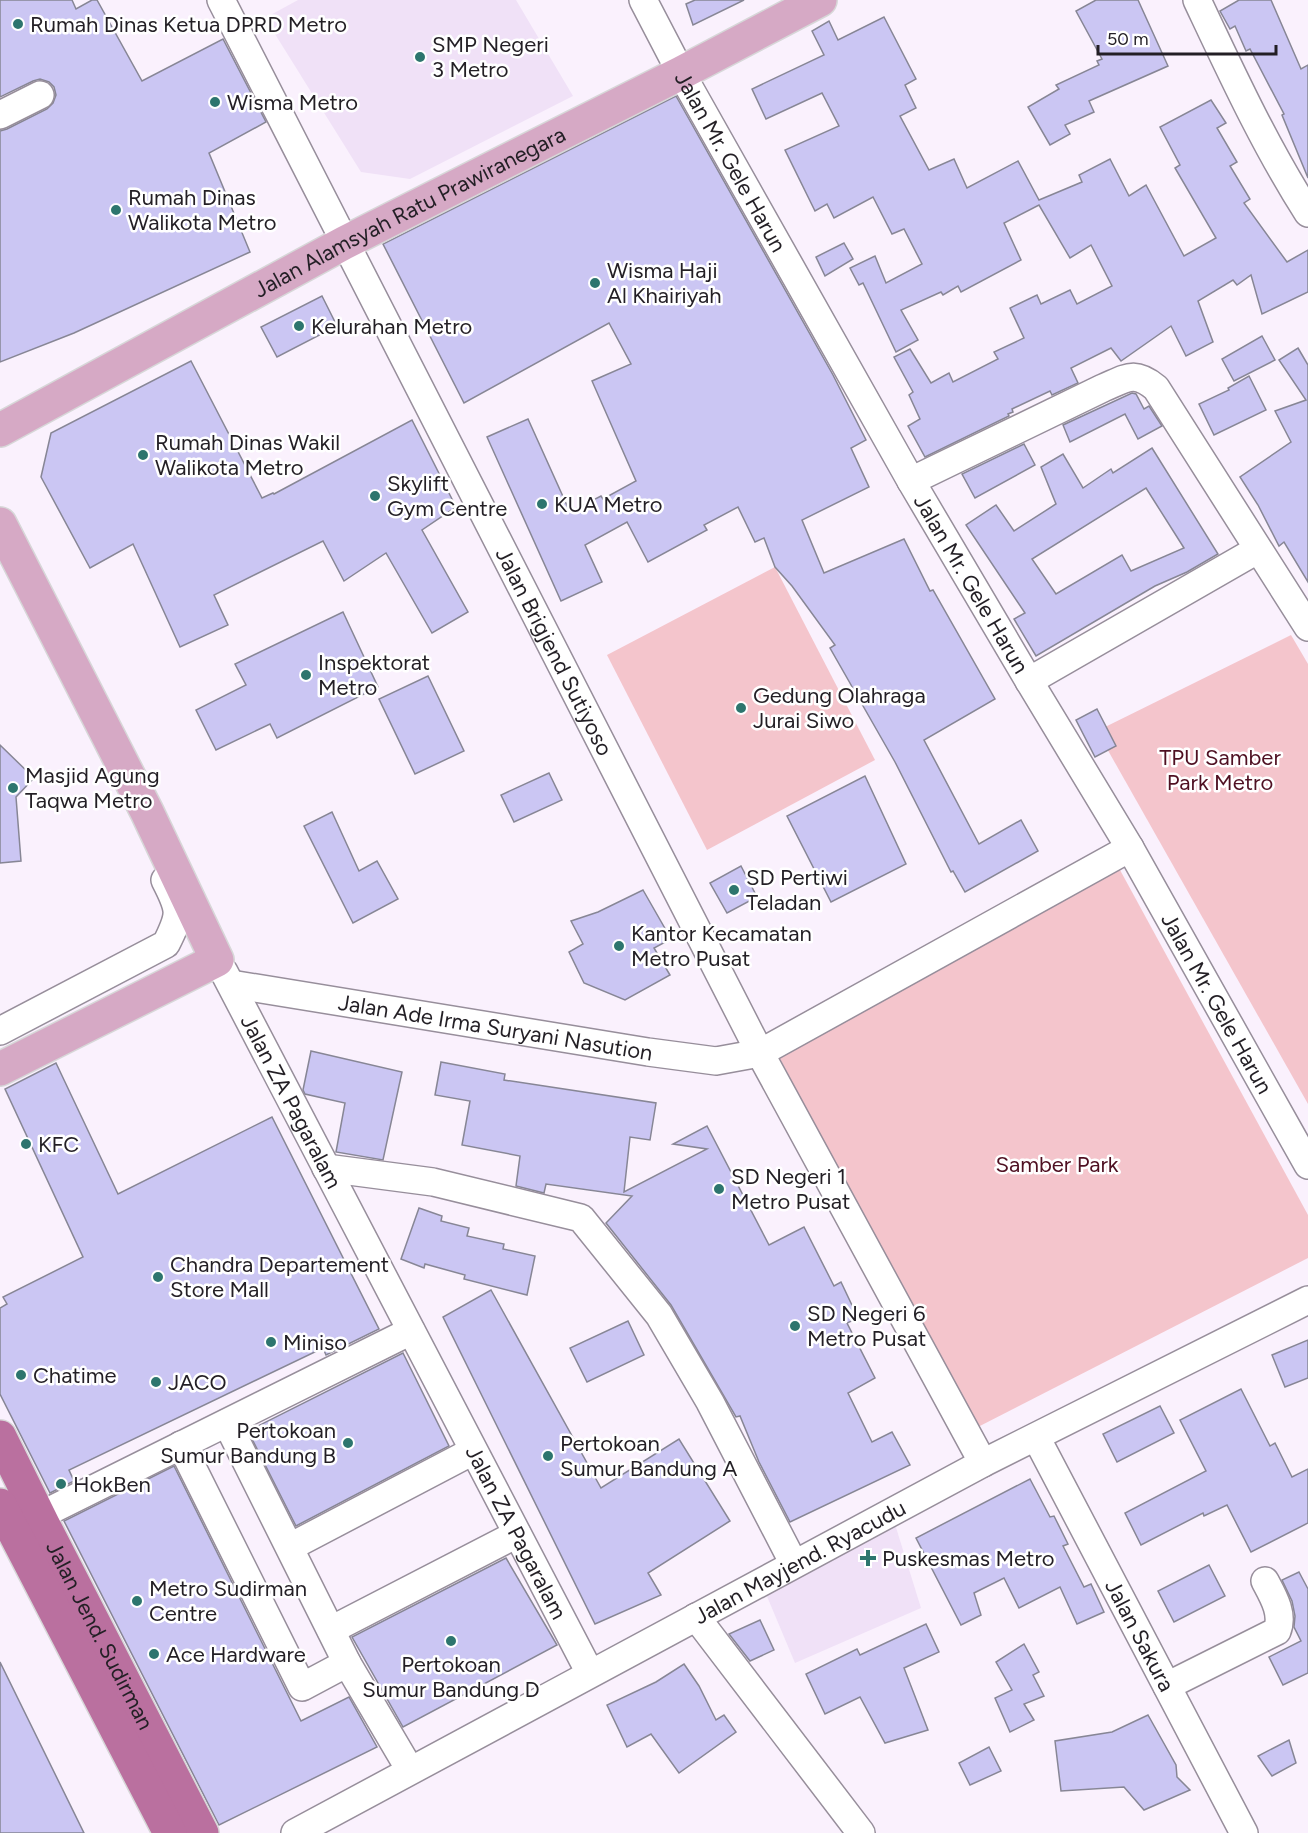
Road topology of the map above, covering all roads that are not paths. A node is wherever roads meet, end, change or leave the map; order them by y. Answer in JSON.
{"nodes":[{"id":1,"x":221,"y":0,"type":"edge"},
{"id":2,"x":643,"y":0,"type":"edge"},
{"id":3,"x":820,"y":0,"type":"edge"},
{"id":4,"x":1197,"y":0,"type":"edge"},
{"id":5,"x":681,"y":73,"type":"junction"},
{"id":6,"x":40,"y":95,"type":"dead end"},
{"id":7,"x":0,"y":115,"type":"edge"},
{"id":8,"x":1308,"y":213,"type":"edge"},
{"id":9,"x":344,"y":243,"type":"junction"},
{"id":10,"x":0,"y":430,"type":"edge"},
{"id":11,"x":911,"y":481,"type":"junction"},
{"id":12,"x":0,"y":524,"type":"edge"},
{"id":13,"x":1257,"y":550,"type":"junction"},
{"id":14,"x":0,"y":558,"type":"edge"},
{"id":15,"x":1308,"y":627,"type":"edge"},
{"id":16,"x":1029,"y":681,"type":"junction"},
{"id":17,"x":1130,"y":848,"type":"junction"},
{"id":18,"x":224,"y":972,"type":"junction"},
{"id":19,"x":0,"y":1031,"type":"edge"},
{"id":20,"x":760,"y":1053,"type":"junction"},
{"id":21,"x":0,"y":1069,"type":"edge"},
{"id":22,"x":1308,"y":1165,"type":"edge"},
{"id":23,"x":326,"y":1168,"type":"junction"},
{"id":24,"x":1308,"y":1300,"type":"edge"},
{"id":25,"x":411,"y":1331,"type":"junction"},
{"id":26,"x":227,"y":1423,"type":"junction"},
{"id":27,"x":0,"y":1437,"type":"edge"},
{"id":28,"x":1036,"y":1437,"type":"junction"},
{"id":29,"x":181,"y":1445,"type":"junction"},
{"id":30,"x":473,"y":1451,"type":"junction"},
{"id":31,"x":983,"y":1463,"type":"junction"},
{"id":32,"x":0,"y":1505,"type":"edge"},
{"id":33,"x":39,"y":1516,"type":"junction"},
{"id":34,"x":517,"y":1534,"type":"junction"},
{"id":35,"x":290,"y":1547,"type":"junction"},
{"id":36,"x":794,"y":1564,"type":"junction"},
{"id":37,"x":1265,"y":1581,"type":"dead end"},
{"id":38,"x":696,"y":1617,"type":"junction"},
{"id":39,"x":331,"y":1630,"type":"junction"},
{"id":40,"x":347,"y":1663,"type":"junction"},
{"id":41,"x":590,"y":1673,"type":"junction"},
{"id":42,"x":1167,"y":1686,"type":"junction"},
{"id":43,"x":410,"y":1770,"type":"junction"},
{"id":44,"x":170,"y":1833,"type":"edge"},
{"id":45,"x":202,"y":1833,"type":"edge"},
{"id":46,"x":295,"y":1833,"type":"edge"},
{"id":47,"x":861,"y":1833,"type":"edge"},
{"id":48,"x":1244,"y":1833,"type":"edge"}],
"edges":[{"from":1,"to":9,"type":"street","name":"Jalan Brigjend Sutiyoso"},
{"from":2,"to":5,"type":"street","name":"Jalan Mr. Gele Harun"},
{"from":3,"to":5,"type":"main road","name":"Jalan Alamsyah Ratu Prawiranegara"},
{"from":4,"to":8,"type":"street"},
{"from":5,"to":9,"type":"main road","name":"Jalan Alamsyah Ratu Prawiranegara"},
{"from":5,"to":11,"type":"street","name":"Jalan Mr. Gele Harun"},
{"from":6,"to":7,"type":"street"},
{"from":9,"to":10,"type":"main road","name":"Jalan Alamsyah Ratu Prawiranegara"},
{"from":9,"to":20,"type":"street","name":"Jalan Brigjend Sutiyoso"},
{"from":11,"to":13,"type":"street"},
{"from":11,"to":16,"type":"street","name":"Jalan Mr. Gele Harun"},
{"from":12,"to":18,"type":"main road","name":"Jalan ZA Pagaralam"},
{"from":13,"to":15,"type":"street"},
{"from":13,"to":16,"type":"street"},
{"from":14,"to":19,"type":"street"},
{"from":16,"to":17,"type":"street","name":"Jalan Mr. Gele Harun"},
{"from":17,"to":20,"type":"street","name":"Jalan Ade Irma Suryani Nasution"},
{"from":17,"to":22,"type":"street","name":"Jalan Mr. Gele Harun"},
{"from":18,"to":20,"type":"street","name":"Jalan Ade Irma Suryani Nasution"},
{"from":18,"to":21,"type":"main road"},
{"from":18,"to":23,"type":"street","name":"Jalan ZA Pagaralam"},
{"from":20,"to":31,"type":"street","name":"Jalan Brigjend Sutiyoso"},
{"from":23,"to":25,"type":"street","name":"Jalan ZA Pagaralam"},
{"from":23,"to":36,"type":"street"},
{"from":24,"to":28,"type":"street","name":"Jalan Mayjend. Ryacudu"},
{"from":25,"to":26,"type":"street"},
{"from":25,"to":30,"type":"street","name":"Jalan ZA Pagaralam"},
{"from":26,"to":29,"type":"street"},
{"from":26,"to":35,"type":"street"},
{"from":27,"to":33,"type":"highway","name":"Jalan Jend. Sudirman"},
{"from":28,"to":31,"type":"street","name":"Jalan Mayjend. Ryacudu"},
{"from":28,"to":42,"type":"street","name":"Jalan Sakura"},
{"from":29,"to":33,"type":"street"},
{"from":29,"to":40,"type":"street"},
{"from":30,"to":34,"type":"street","name":"Jalan ZA Pagaralam"},
{"from":30,"to":35,"type":"street"},
{"from":31,"to":36,"type":"street","name":"Jalan Mayjend. Ryacudu"},
{"from":32,"to":44,"type":"highway","name":"Jalan Jend. Sudirman"},
{"from":33,"to":45,"type":"highway","name":"Jalan Jend. Sudirman"},
{"from":34,"to":39,"type":"street"},
{"from":34,"to":41,"type":"street","name":"Jalan ZA Pagaralam"},
{"from":35,"to":39,"type":"street"},
{"from":36,"to":38,"type":"street","name":"Jalan Mayjend. Ryacudu"},
{"from":37,"to":42,"type":"street"},
{"from":38,"to":41,"type":"street","name":"Jalan Mayjend. Ryacudu"},
{"from":38,"to":47,"type":"street"},
{"from":39,"to":40,"type":"street"},
{"from":40,"to":43,"type":"street"},
{"from":41,"to":43,"type":"street","name":"Jalan Mayjend. Ryacudu"},
{"from":42,"to":48,"type":"street","name":"Jalan Sakura"},
{"from":43,"to":46,"type":"street","name":"Jalan Mayjend. Ryacudu"}]}
